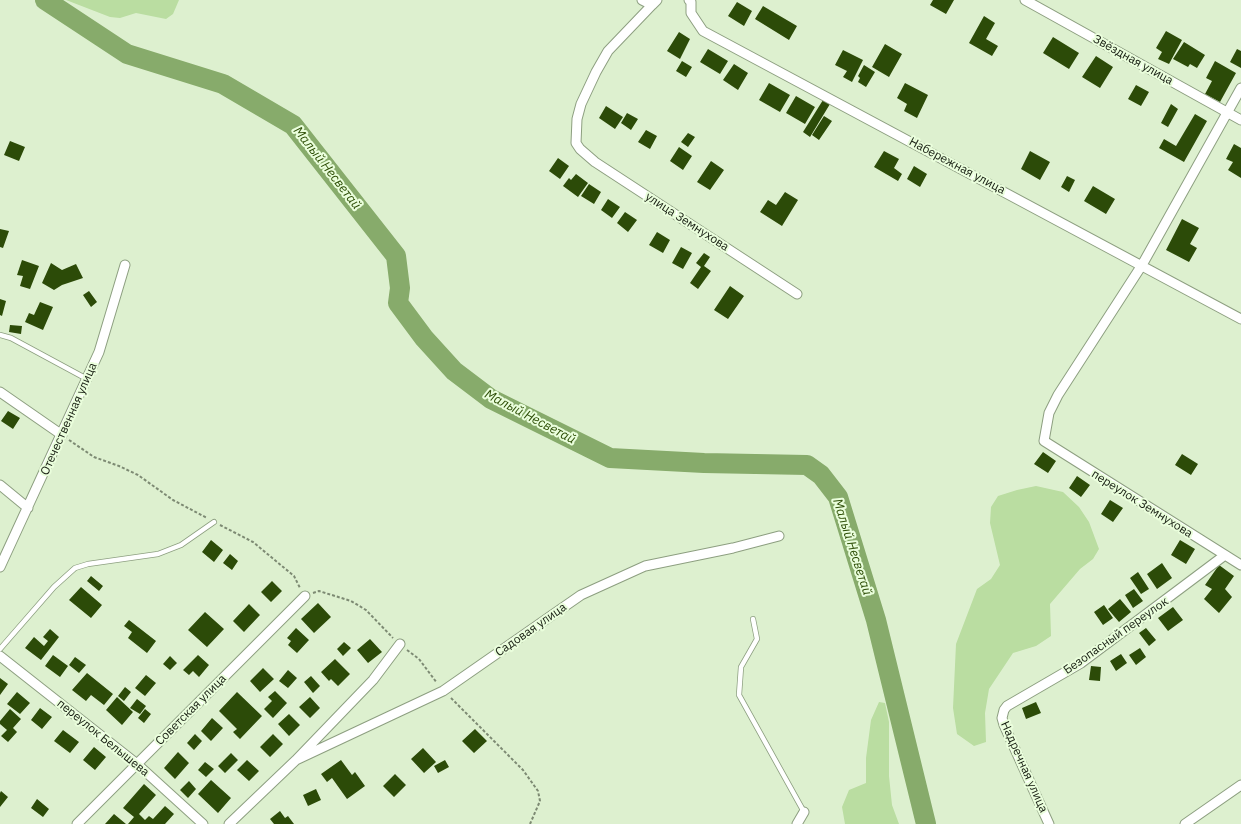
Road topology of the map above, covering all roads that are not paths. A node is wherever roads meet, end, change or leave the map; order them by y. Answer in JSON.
{"nodes":[{"id":1,"x":642,"y":0,"type":"edge"},
{"id":2,"x":1025,"y":0,"type":"edge"},
{"id":3,"x":690,"y":1,"type":"edge"},
{"id":4,"x":654,"y":2,"type":"edge"},
{"id":5,"x":1241,"y":88,"type":"edge"},
{"id":6,"x":1227,"y":113,"type":"junction"},
{"id":7,"x":1241,"y":120,"type":"edge"},
{"id":8,"x":125,"y":265,"type":"dead end"},
{"id":9,"x":1142,"y":265,"type":"junction"},
{"id":10,"x":797,"y":294,"type":"dead end"},
{"id":11,"x":1241,"y":319,"type":"edge"},
{"id":12,"x":0,"y":335,"type":"edge"},
{"id":13,"x":87,"y":379,"type":"junction"},
{"id":14,"x":0,"y":392,"type":"edge"},
{"id":15,"x":62,"y":435,"type":"junction"},
{"id":16,"x":0,"y":485,"type":"edge"},
{"id":17,"x":28,"y":508,"type":"junction"},
{"id":18,"x":214,"y":522,"type":"road end"},
{"id":19,"x":779,"y":536,"type":"dead end"},
{"id":20,"x":1225,"y":555,"type":"junction"},
{"id":21,"x":1241,"y":565,"type":"edge"},
{"id":22,"x":0,"y":567,"type":"edge"},
{"id":23,"x":305,"y":596,"type":"road end"},
{"id":24,"x":753,"y":619,"type":"dead end"},
{"id":25,"x":400,"y":644,"type":"road end"},
{"id":26,"x":0,"y":649,"type":"edge"},
{"id":27,"x":0,"y":656,"type":"edge"},
{"id":28,"x":1004,"y":710,"type":"joint"},
{"id":29,"x":296,"y":760,"type":"junction"},
{"id":30,"x":137,"y":764,"type":"junction"},
{"id":31,"x":1241,"y":785,"type":"edge"},
{"id":32,"x":804,"y":812,"type":"joint"},
{"id":33,"x":77,"y":824,"type":"edge"},
{"id":34,"x":203,"y":824,"type":"edge"},
{"id":35,"x":229,"y":824,"type":"edge"},
{"id":36,"x":797,"y":824,"type":"edge"},
{"id":37,"x":1049,"y":824,"type":"edge"},
{"id":38,"x":1185,"y":824,"type":"edge"}],
"edges":[{"from":1,"to":4,"type":"street"},
{"from":2,"to":6,"type":"street","name":"Звёздная улица"},
{"from":3,"to":9,"type":"street","name":"Набережная улица"},
{"from":4,"to":10,"type":"street","name":"улица Земнухова"},
{"from":5,"to":6,"type":"street"},
{"from":6,"to":7,"type":"street","name":"Звёздная улица"},
{"from":6,"to":9,"type":"street"},
{"from":8,"to":13,"type":"street","name":"Отечественная улица"},
{"from":9,"to":11,"type":"street","name":"Набережная улица"},
{"from":9,"to":20,"type":"street","name":"переулок Земнухова"},
{"from":12,"to":13,"type":"lane"},
{"from":13,"to":15,"type":"street","name":"Отечественная улица"},
{"from":14,"to":15,"type":"street"},
{"from":15,"to":17,"type":"street","name":"Отечественная улица"},
{"from":16,"to":17,"type":"street"},
{"from":17,"to":22,"type":"street","name":"Отечественная улица"},
{"from":18,"to":26,"type":"lane"},
{"from":19,"to":29,"type":"street","name":"Садовая улица"},
{"from":20,"to":21,"type":"street","name":"переулок Земнухова"},
{"from":20,"to":28,"type":"street","name":"Безопасный переулок"},
{"from":23,"to":30,"type":"street","name":"Советская улица"},
{"from":24,"to":32,"type":"lane"},
{"from":25,"to":29,"type":"street","name":"Садовая улица"},
{"from":27,"to":30,"type":"street","name":"переулок Белышева"},
{"from":28,"to":37,"type":"street","name":"Надречная улица"},
{"from":29,"to":35,"type":"street","name":"Садовая улица"},
{"from":30,"to":33,"type":"street","name":"Советская улица"},
{"from":30,"to":34,"type":"street","name":"переулок Белышева"},
{"from":31,"to":38,"type":"street"},
{"from":32,"to":36,"type":"street"}]}
